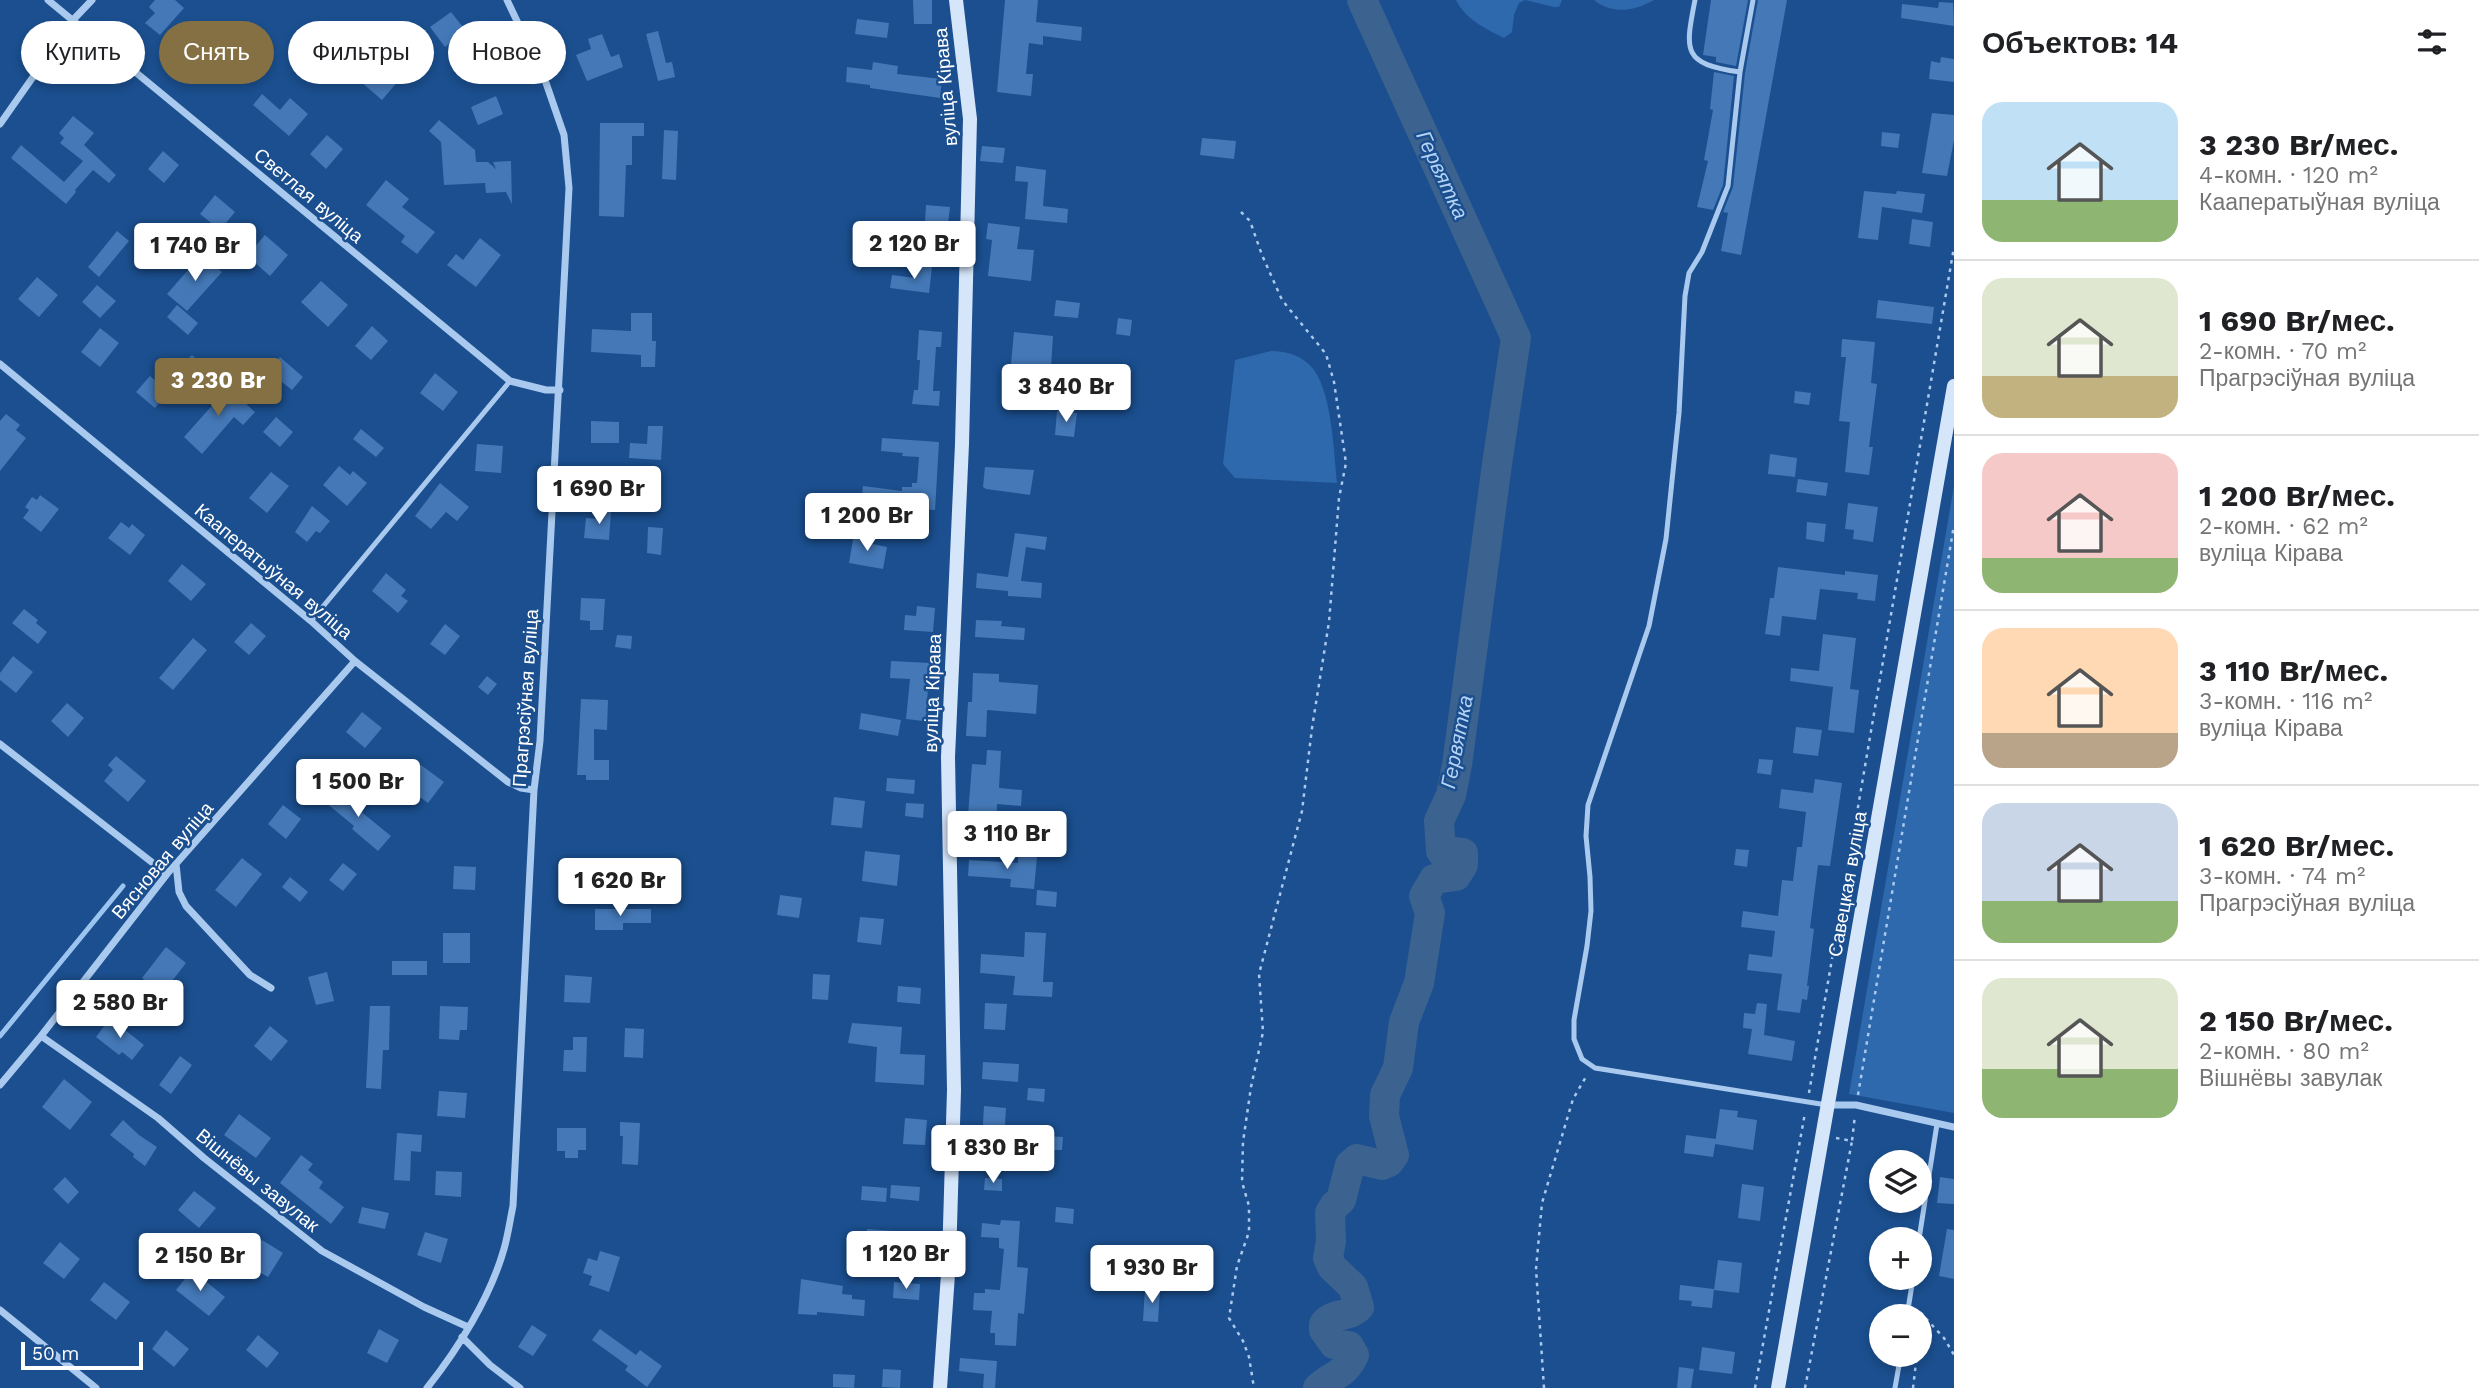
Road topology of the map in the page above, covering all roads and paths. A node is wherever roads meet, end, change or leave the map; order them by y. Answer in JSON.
{"nodes":[{"id":1,"x":48,"y":0,"type":"edge"},
{"id":2,"x":92,"y":0,"type":"edge"},
{"id":3,"x":507,"y":0,"type":"edge"},
{"id":4,"x":956,"y":0,"type":"edge"},
{"id":5,"x":1695,"y":0,"type":"edge"},
{"id":6,"x":1753,"y":0,"type":"edge"},
{"id":7,"x":73,"y":20,"type":"junction"},
{"id":8,"x":1740,"y":72,"type":"junction"},
{"id":9,"x":0,"y":124,"type":"edge"},
{"id":10,"x":1241,"y":212,"type":"dead end"},
{"id":11,"x":1954,"y":247,"type":"edge"},
{"id":12,"x":0,"y":363,"type":"edge"},
{"id":13,"x":510,"y":381,"type":"junction"},
{"id":14,"x":1954,"y":386,"type":"edge"},
{"id":15,"x":560,"y":390,"type":"junction"},
{"id":16,"x":1950,"y":439,"type":"edge"},
{"id":17,"x":1954,"y":525,"type":"edge"},
{"id":18,"x":311,"y":621,"type":"junction"},
{"id":19,"x":355,"y":661,"type":"junction"},
{"id":20,"x":0,"y":744,"type":"edge"},
{"id":21,"x":534,"y":790,"type":"junction"},
{"id":22,"x":176,"y":864,"type":"junction"},
{"id":23,"x":167,"y":874,"type":"junction"},
{"id":24,"x":271,"y":988,"type":"dead end"},
{"id":25,"x":41,"y":1036,"type":"junction"},
{"id":26,"x":1595,"y":1068,"type":"junction"},
{"id":27,"x":0,"y":1085,"type":"edge"},
{"id":28,"x":1807,"y":1101,"type":"junction"},
{"id":29,"x":1827,"y":1105,"type":"junction"},
{"id":30,"x":1856,"y":1105,"type":"junction"},
{"id":31,"x":1937,"y":1124,"type":"junction"},
{"id":32,"x":1954,"y":1127,"type":"edge"},
{"id":33,"x":1852,"y":1141,"type":"dead end"},
{"id":34,"x":1921,"y":1227,"type":"edge"},
{"id":35,"x":1911,"y":1290,"type":"edge"},
{"id":36,"x":1909,"y":1301,"type":"junction"},
{"id":37,"x":1909,"y":1304,"type":"edge"},
{"id":38,"x":1912,"y":1304,"type":"edge"},
{"id":39,"x":0,"y":1310,"type":"edge"},
{"id":40,"x":1932,"y":1325,"type":"edge"},
{"id":41,"x":468,"y":1327,"type":"junction"},
{"id":42,"x":462,"y":1337,"type":"junction"},
{"id":43,"x":1954,"y":1355,"type":"edge"},
{"id":44,"x":1899,"y":1367,"type":"edge"},
{"id":45,"x":1915,"y":1367,"type":"edge"},
{"id":46,"x":96,"y":1388,"type":"edge"},
{"id":47,"x":426,"y":1388,"type":"edge"},
{"id":48,"x":520,"y":1388,"type":"edge"},
{"id":49,"x":940,"y":1388,"type":"edge"},
{"id":50,"x":1254,"y":1388,"type":"edge"},
{"id":51,"x":1544,"y":1388,"type":"edge"},
{"id":52,"x":1755,"y":1388,"type":"edge"},
{"id":53,"x":1778,"y":1388,"type":"edge"},
{"id":54,"x":1805,"y":1388,"type":"edge"},
{"id":55,"x":1895,"y":1388,"type":"edge"},
{"id":56,"x":1913,"y":1388,"type":"edge"}],
"edges":[{"from":1,"to":7,"type":"street","name":"Светлая вуліца"},
{"from":2,"to":7,"type":"street"},
{"from":3,"to":15,"type":"street","name":"Прагрэсіўная вуліца"},
{"from":4,"to":49,"type":"street","name":"вуліца Кірава"},
{"from":5,"to":8,"type":"lane"},
{"from":6,"to":8,"type":"lane"},
{"from":7,"to":9,"type":"street"},
{"from":7,"to":13,"type":"street","name":"Светлая вуліца"},
{"from":8,"to":26,"type":"lane"},
{"from":10,"to":50,"type":"path"},
{"from":11,"to":28,"type":"path"},
{"from":12,"to":18,"type":"street","name":"Кааператыўная вуліца"},
{"from":13,"to":15,"type":"street","name":"Светлая вуліца"},
{"from":13,"to":18,"type":"lane"},
{"from":14,"to":16,"type":"street","name":"Савецкая вуліца"},
{"from":15,"to":21,"type":"street","name":"Прагрэсіўная вуліца"},
{"from":16,"to":29,"type":"street","name":"Савецкая вуліца"},
{"from":17,"to":30,"type":"path"},
{"from":18,"to":19,"type":"street","name":"Кааператыўная вуліца"},
{"from":19,"to":21,"type":"street","name":"Кааператыўная вуліца"},
{"from":19,"to":22,"type":"street","name":"Вясновая вуліца"},
{"from":20,"to":23,"type":"street"},
{"from":21,"to":41,"type":"street","name":"Прагрэсіўная вуліца"},
{"from":22,"to":23,"type":"street","name":"Вясновая вуліца"},
{"from":22,"to":24,"type":"street"},
{"from":23,"to":25,"type":"street","name":"Вясновая вуліца"},
{"from":25,"to":27,"type":"street","name":"Вясновая вуліца"},
{"from":25,"to":41,"type":"street","name":"Вішнёвы завулак"},
{"from":26,"to":28,"type":"lane"},
{"from":26,"to":51,"type":"path"},
{"from":28,"to":29,"type":"lane"},
{"from":28,"to":52,"type":"path"},
{"from":29,"to":30,"type":"street"},
{"from":29,"to":53,"type":"street","name":"Савецкая вуліца"},
{"from":30,"to":31,"type":"street"},
{"from":31,"to":32,"type":"street"},
{"from":31,"to":34,"type":"lane"},
{"from":33,"to":54,"type":"path"},
{"from":35,"to":36,"type":"lane"},
{"from":36,"to":37,"type":"lane"},
{"from":36,"to":38,"type":"path"},
{"from":39,"to":46,"type":"street"},
{"from":40,"to":43,"type":"path"},
{"from":41,"to":42,"type":"street","name":"Прагрэсіўная вуліца"},
{"from":42,"to":47,"type":"street","name":"Прагрэсіўная вуліца"},
{"from":42,"to":48,"type":"street"},
{"from":44,"to":55,"type":"lane"},
{"from":45,"to":56,"type":"path"}]}
